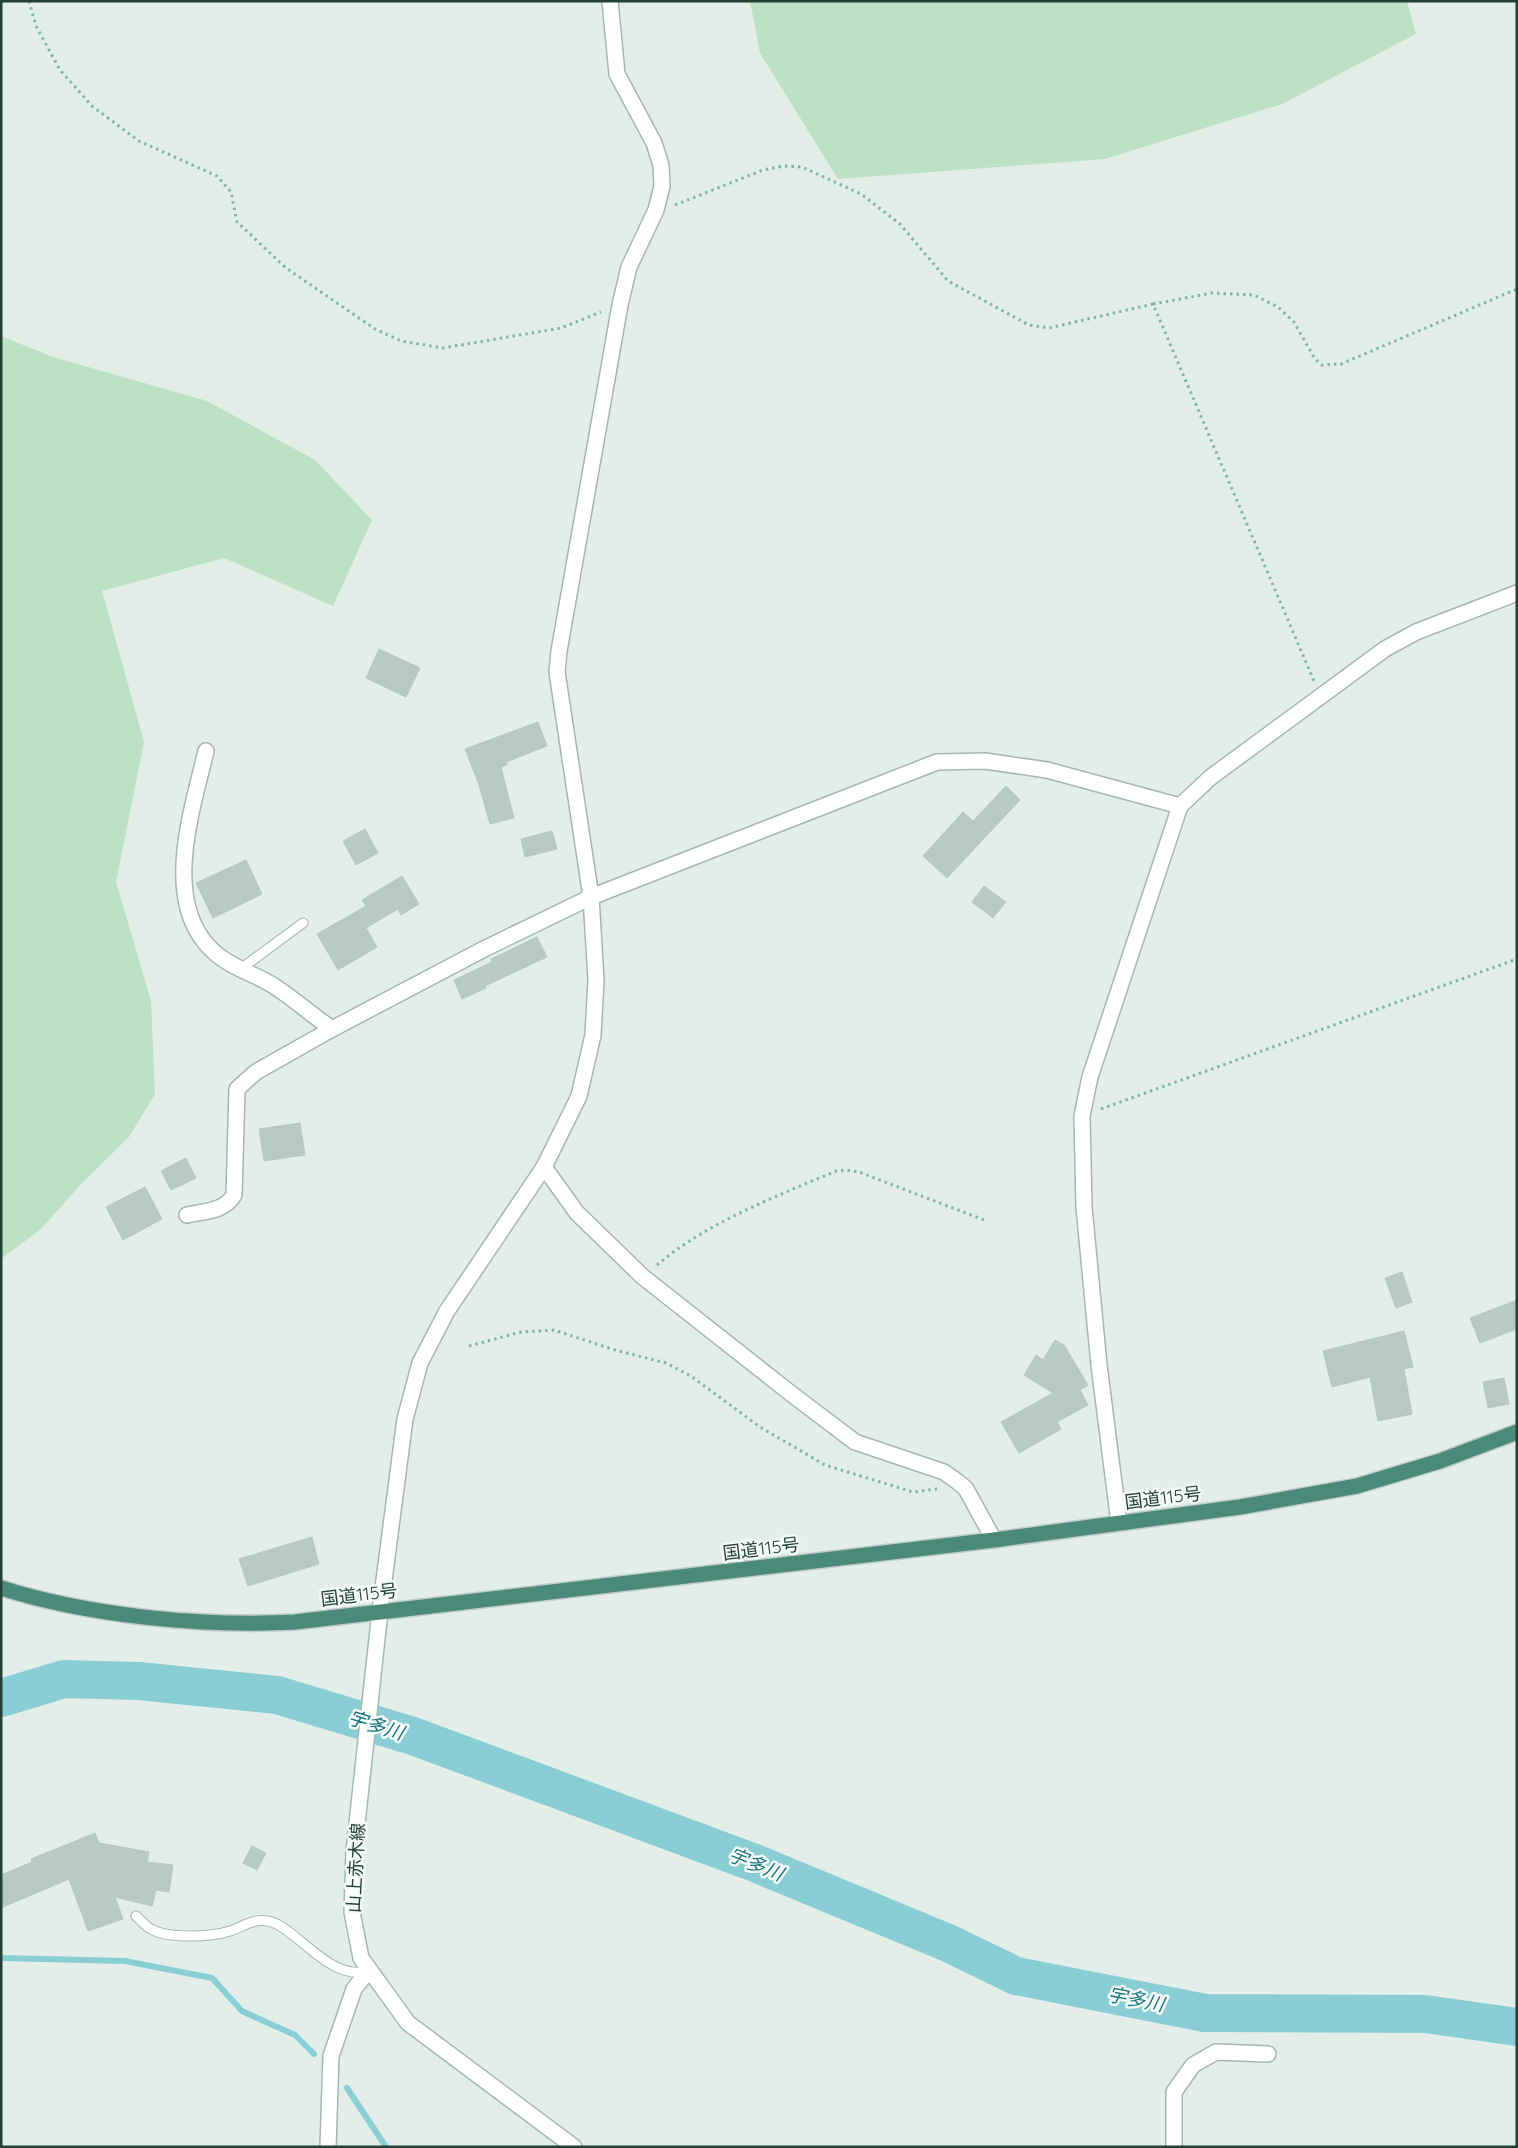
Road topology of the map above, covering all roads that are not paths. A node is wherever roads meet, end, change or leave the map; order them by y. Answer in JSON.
{"nodes":[{"id":1,"x":610,"y":1,"type":"edge"},
{"id":2,"x":1517,"y":594,"type":"edge"},
{"id":3,"x":206,"y":750,"type":"dead end"},
{"id":4,"x":1180,"y":806,"type":"junction"},
{"id":5,"x":591,"y":897,"type":"junction"},
{"id":6,"x":302,"y":923,"type":"dead end"},
{"id":7,"x":242,"y":968,"type":"junction"},
{"id":8,"x":332,"y":1029,"type":"junction"},
{"id":9,"x":544,"y":1168,"type":"junction"},
{"id":10,"x":186,"y":1215,"type":"dead end"},
{"id":11,"x":1517,"y":1432,"type":"edge"},
{"id":12,"x":1119,"y":1523,"type":"junction"},
{"id":13,"x":994,"y":1540,"type":"junction"},
{"id":14,"x":1,"y":1588,"type":"edge"},
{"id":15,"x":380,"y":1611,"type":"junction"},
{"id":16,"x":136,"y":1916,"type":"dead end"},
{"id":17,"x":370,"y":1970,"type":"junction"},
{"id":18,"x":1268,"y":2054,"type":"dead end"},
{"id":19,"x":328,"y":2147,"type":"edge"},
{"id":20,"x":574,"y":2147,"type":"edge"},
{"id":21,"x":1174,"y":2147,"type":"edge"}],
"edges":[{"from":1,"to":5,"type":"street","name":"山上赤木線"},
{"from":2,"to":4,"type":"street"},
{"from":3,"to":7,"type":"street"},
{"from":4,"to":5,"type":"street"},
{"from":4,"to":12,"type":"street"},
{"from":5,"to":8,"type":"street"},
{"from":5,"to":9,"type":"street","name":"山上赤木線"},
{"from":6,"to":7,"type":"lane"},
{"from":7,"to":8,"type":"street"},
{"from":8,"to":10,"type":"street"},
{"from":9,"to":13,"type":"street"},
{"from":9,"to":15,"type":"street","name":"山上赤木線"},
{"from":11,"to":12,"type":"highway","name":"国道115号"},
{"from":12,"to":13,"type":"highway","name":"国道115号"},
{"from":13,"to":15,"type":"highway","name":"国道115号"},
{"from":14,"to":15,"type":"highway","name":"国道115号"},
{"from":15,"to":17,"type":"street","name":"山上赤木線"},
{"from":16,"to":17,"type":"lane"},
{"from":17,"to":19,"type":"street"},
{"from":17,"to":20,"type":"street","name":"山上赤木線"},
{"from":18,"to":21,"type":"street"}]}
